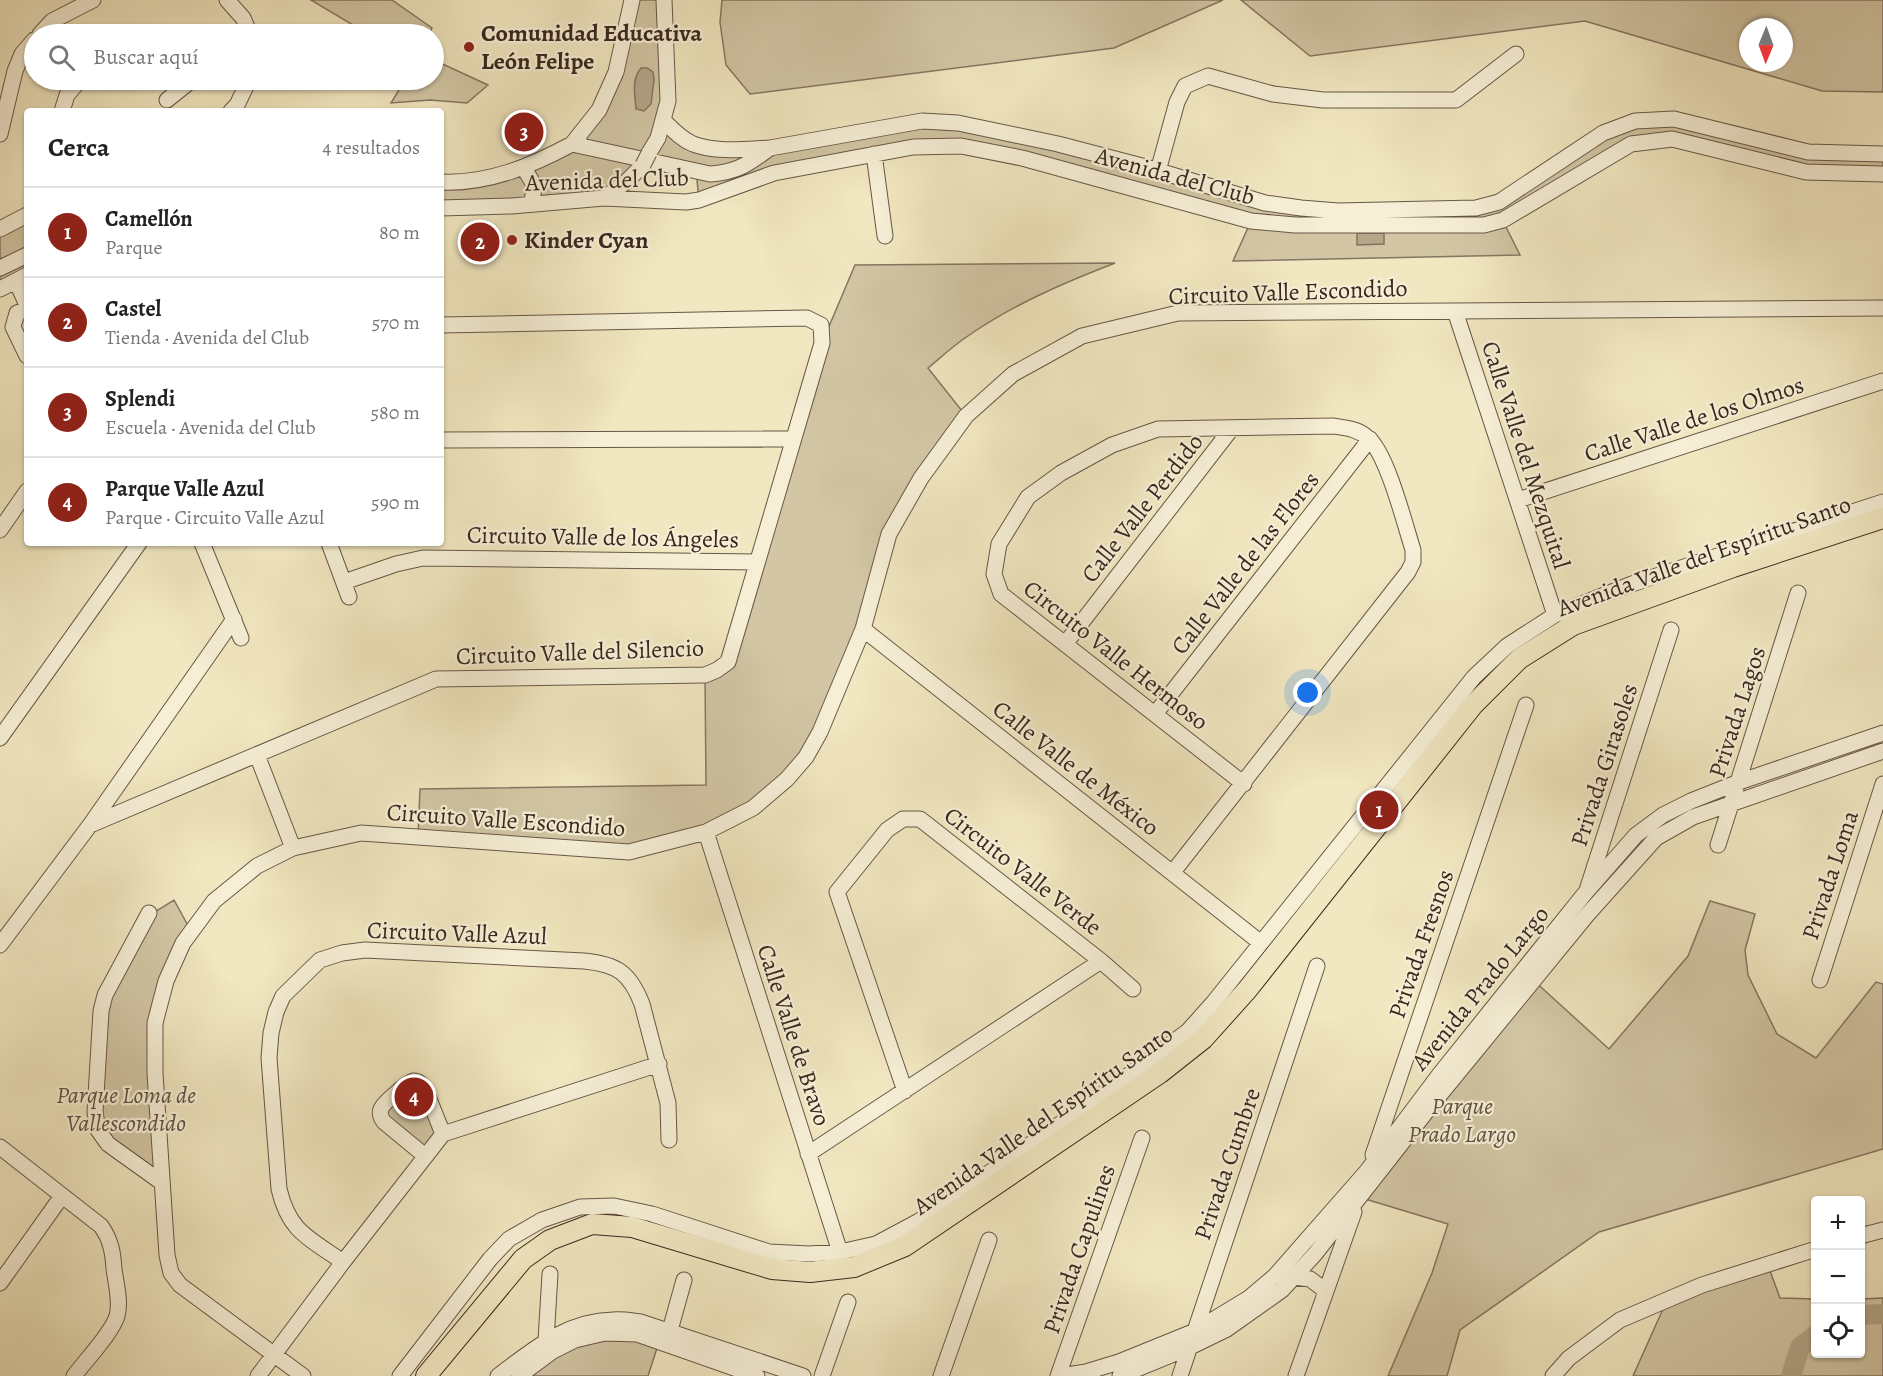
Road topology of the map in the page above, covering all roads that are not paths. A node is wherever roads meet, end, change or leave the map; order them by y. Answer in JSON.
{"nodes":[{"id":1,"x":91,"y":0,"type":"edge"},
{"id":2,"x":226,"y":0,"type":"edge"},
{"id":3,"x":632,"y":0,"type":"edge"},
{"id":4,"x":660,"y":2,"type":"edge"},
{"id":5,"x":49,"y":24,"type":"edge"},
{"id":6,"x":246,"y":24,"type":"edge"},
{"id":7,"x":24,"y":52,"type":"edge"},
{"id":8,"x":1516,"y":54,"type":"dead end"},
{"id":9,"x":71,"y":90,"type":"edge"},
{"id":10,"x":180,"y":90,"type":"edge"},
{"id":11,"x":244,"y":90,"type":"edge"},
{"id":12,"x":167,"y":100,"type":"dead end"},
{"id":13,"x":63,"y":108,"type":"edge"},
{"id":14,"x":234,"y":108,"type":"edge"},
{"id":15,"x":663,"y":120,"type":"junction"},
{"id":16,"x":0,"y":134,"type":"edge"},
{"id":17,"x":572,"y":144,"type":"junction"},
{"id":18,"x":770,"y":148,"type":"junction"},
{"id":19,"x":874,"y":154,"type":"junction"},
{"id":20,"x":1883,"y":154,"type":"edge"},
{"id":21,"x":524,"y":168,"type":"junction"},
{"id":22,"x":1158,"y":171,"type":"junction"},
{"id":23,"x":1883,"y":174,"type":"edge"},
{"id":24,"x":444,"y":182,"type":"edge"},
{"id":25,"x":616,"y":192,"type":"junction"},
{"id":26,"x":532,"y":204,"type":"junction"},
{"id":27,"x":444,"y":208,"type":"edge"},
{"id":28,"x":1456,"y":216,"type":"junction"},
{"id":29,"x":24,"y":217,"type":"edge"},
{"id":30,"x":0,"y":229,"type":"edge"},
{"id":31,"x":885,"y":236,"type":"dead end"},
{"id":32,"x":24,"y":256,"type":"edge"},
{"id":33,"x":0,"y":268,"type":"edge"},
{"id":34,"x":21,"y":278,"type":"edge"},
{"id":35,"x":0,"y":289,"type":"edge"},
{"id":36,"x":1883,"y":308,"type":"edge"},
{"id":37,"x":24,"y":309,"type":"edge"},
{"id":38,"x":1455,"y":311,"type":"junction"},
{"id":39,"x":444,"y":325,"type":"edge"},
{"id":40,"x":24,"y":350,"type":"edge"},
{"id":41,"x":1883,"y":381,"type":"edge"},
{"id":42,"x":1232,"y":428,"type":"junction"},
{"id":43,"x":793,"y":439,"type":"junction"},
{"id":44,"x":1370,"y":439,"type":"junction"},
{"id":45,"x":444,"y":440,"type":"edge"},
{"id":46,"x":24,"y":495,"type":"edge"},
{"id":47,"x":1518,"y":500,"type":"junction"},
{"id":48,"x":1883,"y":502,"type":"edge"},
{"id":49,"x":1883,"y":518,"type":"edge"},
{"id":50,"x":0,"y":530,"type":"edge"},
{"id":51,"x":137,"y":546,"type":"edge"},
{"id":52,"x":203,"y":546,"type":"edge"},
{"id":53,"x":330,"y":546,"type":"edge"},
{"id":54,"x":757,"y":562,"type":"junction"},
{"id":55,"x":1798,"y":593,"type":"dead end"},
{"id":56,"x":1555,"y":615,"type":"junction"},
{"id":57,"x":234,"y":619,"type":"junction"},
{"id":58,"x":863,"y":629,"type":"junction"},
{"id":59,"x":1671,"y":630,"type":"dead end"},
{"id":60,"x":241,"y":638,"type":"dead end"},
{"id":61,"x":1065,"y":644,"type":"junction"},
{"id":62,"x":1526,"y":705,"type":"dead end"},
{"id":63,"x":1155,"y":714,"type":"junction"},
{"id":64,"x":1883,"y":733,"type":"edge"},
{"id":65,"x":0,"y":738,"type":"edge"},
{"id":66,"x":1883,"y":751,"type":"edge"},
{"id":67,"x":257,"y":755,"type":"junction"},
{"id":68,"x":1739,"y":782,"type":"junction"},
{"id":69,"x":1244,"y":784,"type":"junction"},
{"id":70,"x":1883,"y":784,"type":"edge"},
{"id":71,"x":1731,"y":805,"type":"junction"},
{"id":72,"x":90,"y":825,"type":"junction"},
{"id":73,"x":706,"y":832,"type":"junction"},
{"id":74,"x":1718,"y":845,"type":"dead end"},
{"id":75,"x":294,"y":848,"type":"junction"},
{"id":76,"x":1173,"y":872,"type":"junction"},
{"id":77,"x":1586,"y":892,"type":"junction"},
{"id":78,"x":149,"y":913,"type":"dead end"},
{"id":79,"x":1587,"y":915,"type":"junction"},
{"id":80,"x":1,"y":943,"type":"edge"},
{"id":81,"x":1262,"y":943,"type":"junction"},
{"id":82,"x":1101,"y":961,"type":"junction"},
{"id":83,"x":1317,"y":966,"type":"dead end"},
{"id":84,"x":1820,"y":980,"type":"dead end"},
{"id":85,"x":1133,"y":989,"type":"dead end"},
{"id":86,"x":659,"y":1064,"type":"junction"},
{"id":87,"x":905,"y":1092,"type":"junction"},
{"id":88,"x":1392,"y":1097,"type":"junction"},
{"id":89,"x":1415,"y":1105,"type":"junction"},
{"id":90,"x":443,"y":1134,"type":"junction"},
{"id":91,"x":1142,"y":1138,"type":"dead end"},
{"id":92,"x":669,"y":1140,"type":"dead end"},
{"id":93,"x":0,"y":1147,"type":"edge"},
{"id":94,"x":808,"y":1154,"type":"junction"},
{"id":95,"x":424,"y":1155,"type":"junction"},
{"id":96,"x":1367,"y":1171,"type":"junction"},
{"id":97,"x":161,"y":1182,"type":"junction"},
{"id":98,"x":62,"y":1196,"type":"junction"},
{"id":99,"x":1358,"y":1198,"type":"junction"},
{"id":100,"x":1883,"y":1230,"type":"edge"},
{"id":101,"x":1865,"y":1235,"type":"edge"},
{"id":102,"x":989,"y":1240,"type":"dead end"},
{"id":103,"x":1812,"y":1250,"type":"edge"},
{"id":104,"x":840,"y":1252,"type":"junction"},
{"id":105,"x":343,"y":1262,"type":"junction"},
{"id":106,"x":550,"y":1274,"type":"dead end"},
{"id":107,"x":1294,"y":1277,"type":"junction"},
{"id":108,"x":684,"y":1280,"type":"dead end"},
{"id":109,"x":0,"y":1283,"type":"edge"},
{"id":110,"x":1326,"y":1291,"type":"junction"},
{"id":111,"x":848,"y":1302,"type":"dead end"},
{"id":112,"x":1193,"y":1332,"type":"junction"},
{"id":113,"x":668,"y":1338,"type":"junction"},
{"id":114,"x":546,"y":1340,"type":"junction"},
{"id":115,"x":1188,"y":1348,"type":"junction"},
{"id":116,"x":274,"y":1355,"type":"junction"},
{"id":117,"x":530,"y":1360,"type":"junction"},
{"id":118,"x":74,"y":1376,"type":"edge"},
{"id":119,"x":258,"y":1376,"type":"edge"},
{"id":120,"x":303,"y":1376,"type":"edge"},
{"id":121,"x":400,"y":1376,"type":"edge"},
{"id":122,"x":426,"y":1376,"type":"edge"},
{"id":123,"x":498,"y":1376,"type":"edge"},
{"id":124,"x":519,"y":1376,"type":"edge"},
{"id":125,"x":757,"y":1376,"type":"edge"},
{"id":126,"x":803,"y":1376,"type":"edge"},
{"id":127,"x":822,"y":1376,"type":"edge"},
{"id":128,"x":941,"y":1376,"type":"edge"},
{"id":129,"x":1059,"y":1376,"type":"edge"},
{"id":130,"x":1120,"y":1376,"type":"edge"},
{"id":131,"x":1179,"y":1376,"type":"edge"},
{"id":132,"x":1296,"y":1376,"type":"edge"},
{"id":133,"x":1553,"y":1376,"type":"edge"}],
"edges":[{"from":1,"to":5,"type":"street"},
{"from":2,"to":6,"type":"street"},
{"from":3,"to":17,"type":"street"},
{"from":4,"to":15,"type":"street"},
{"from":7,"to":16,"type":"street"},
{"from":8,"to":22,"type":"street"},
{"from":9,"to":13,"type":"street"},
{"from":10,"to":12,"type":"street"},
{"from":11,"to":14,"type":"street"},
{"from":15,"to":18,"type":"street"},
{"from":15,"to":25,"type":"street"},
{"from":17,"to":18,"type":"street","name":"Avenida del Club"},
{"from":17,"to":21,"type":"street","name":"Avenida del Club"},
{"from":18,"to":22,"type":"street","name":"Avenida del Club"},
{"from":19,"to":25,"type":"street","name":"Avenida del Club"},
{"from":19,"to":28,"type":"street","name":"Avenida del Club"},
{"from":19,"to":31,"type":"street"},
{"from":20,"to":28,"type":"street","name":"Avenida del Club"},
{"from":21,"to":24,"type":"street","name":"Avenida del Club"},
{"from":21,"to":26,"type":"street"},
{"from":22,"to":28,"type":"street","name":"Avenida del Club"},
{"from":23,"to":28,"type":"street","name":"Avenida del Club"},
{"from":25,"to":26,"type":"street","name":"Avenida del Club"},
{"from":26,"to":27,"type":"street","name":"Avenida del Club"},
{"from":29,"to":30,"type":"street"},
{"from":32,"to":33,"type":"street"},
{"from":34,"to":35,"type":"street"},
{"from":36,"to":38,"type":"street","name":"Circuito Valle Escondido"},
{"from":37,"to":40,"type":"street"},
{"from":38,"to":47,"type":"street","name":"Calle Valle del Mezquital"},
{"from":38,"to":58,"type":"street","name":"Circuito Valle Escondido"},
{"from":39,"to":43,"type":"street","name":"Circuito Valle del Silencio"},
{"from":41,"to":47,"type":"street","name":"Calle Valle de los Olmos"},
{"from":42,"to":44,"type":"street","name":"Circuito Valle Hermoso"},
{"from":42,"to":61,"type":"street","name":"Calle Valle Perdido"},
{"from":42,"to":61,"type":"street","name":"Circuito Valle Hermoso"},
{"from":43,"to":45,"type":"street"},
{"from":43,"to":54,"type":"street","name":"Circuito Valle del Silencio"},
{"from":44,"to":63,"type":"street","name":"Calle Valle de las Flores"},
{"from":44,"to":69,"type":"street"},
{"from":46,"to":50,"type":"street"},
{"from":47,"to":56,"type":"street","name":"Calle Valle del Mezquital"},
{"from":48,"to":56,"type":"street"},
{"from":49,"to":122,"type":"main road","name":"Avenida Valle del Espíritu Santo"},
{"from":51,"to":65,"type":"street"},
{"from":52,"to":57,"type":"street"},
{"from":53,"to":54,"type":"street","name":"Circuito Valle de los Ángeles"},
{"from":54,"to":67,"type":"street","name":"Circuito Valle del Silencio"},
{"from":55,"to":68,"type":"street","name":"Privada Lagos"},
{"from":56,"to":81,"type":"street"},
{"from":57,"to":60,"type":"street"},
{"from":57,"to":72,"type":"street"},
{"from":58,"to":73,"type":"street","name":"Circuito Valle Escondido"},
{"from":58,"to":76,"type":"street","name":"Calle Valle de México"},
{"from":59,"to":77,"type":"street","name":"Privada Girasoles"},
{"from":61,"to":63,"type":"street","name":"Circuito Valle Hermoso"},
{"from":62,"to":88,"type":"street","name":"Privada Fresnos"},
{"from":63,"to":69,"type":"street","name":"Circuito Valle Hermoso"},
{"from":64,"to":68,"type":"street","name":"Avenida Prado Largo"},
{"from":66,"to":71,"type":"street","name":"Avenida Prado Largo"},
{"from":67,"to":72,"type":"street","name":"Circuito Valle del Silencio"},
{"from":67,"to":75,"type":"street"},
{"from":68,"to":71,"type":"street","name":"Privada Lagos"},
{"from":68,"to":77,"type":"street","name":"Avenida Prado Largo"},
{"from":69,"to":76,"type":"street"},
{"from":70,"to":84,"type":"street","name":"Privada Loma"},
{"from":71,"to":74,"type":"street","name":"Privada Lagos"},
{"from":71,"to":79,"type":"street","name":"Avenida Prado Largo"},
{"from":72,"to":80,"type":"street"},
{"from":73,"to":75,"type":"street","name":"Circuito Valle Escondido"},
{"from":73,"to":94,"type":"street","name":"Calle Valle de Bravo"},
{"from":75,"to":97,"type":"street","name":"Circuito Valle Escondido"},
{"from":76,"to":81,"type":"street","name":"Calle Valle de México"},
{"from":77,"to":79,"type":"street","name":"Privada Girasoles"},
{"from":77,"to":89,"type":"street","name":"Avenida Prado Largo"},
{"from":78,"to":97,"type":"street"},
{"from":79,"to":99,"type":"street","name":"Avenida Prado Largo"},
{"from":81,"to":104,"type":"street"},
{"from":82,"to":85,"type":"street","name":"Circuito Valle Verde"},
{"from":82,"to":87,"type":"street","name":"Circuito Valle Verde"},
{"from":82,"to":87,"type":"street","name":"Circuito Valle Verde"},
{"from":83,"to":112,"type":"street","name":"Privada Cumbre"},
{"from":86,"to":90,"type":"street"},
{"from":86,"to":92,"type":"street","name":"Circuito Valle Azul"},
{"from":86,"to":105,"type":"street","name":"Circuito Valle Azul"},
{"from":87,"to":94,"type":"street","name":"Circuito Valle Verde"},
{"from":88,"to":89,"type":"street"},
{"from":88,"to":96,"type":"street","name":"Privada Fresnos"},
{"from":89,"to":96,"type":"street","name":"Avenida Prado Largo"},
{"from":90,"to":95,"type":"street"},
{"from":90,"to":95,"type":"street"},
{"from":91,"to":129,"type":"street","name":"Privada Capulines"},
{"from":93,"to":98,"type":"street"},
{"from":94,"to":104,"type":"street","name":"Calle Valle de Bravo"},
{"from":95,"to":105,"type":"street"},
{"from":96,"to":99,"type":"street","name":"Privada Fresnos"},
{"from":96,"to":112,"type":"street","name":"Avenida Prado Largo"},
{"from":97,"to":116,"type":"street","name":"Circuito Valle Escondido"},
{"from":98,"to":109,"type":"street"},
{"from":98,"to":118,"type":"street"},
{"from":99,"to":107,"type":"street","name":"Avenida Prado Largo"},
{"from":99,"to":110,"type":"street","name":"Privada Fresnos"},
{"from":100,"to":101,"type":"street"},
{"from":102,"to":128,"type":"street"},
{"from":103,"to":133,"type":"street"},
{"from":104,"to":121,"type":"street"},
{"from":105,"to":116,"type":"street"},
{"from":106,"to":114,"type":"street"},
{"from":107,"to":110,"type":"street"},
{"from":107,"to":115,"type":"street","name":"Avenida Prado Largo"},
{"from":108,"to":113,"type":"street"},
{"from":110,"to":132,"type":"street","name":"Privada Fresnos"},
{"from":111,"to":127,"type":"street"},
{"from":112,"to":115,"type":"street","name":"Privada Cumbre"},
{"from":112,"to":129,"type":"street","name":"Avenida Prado Largo"},
{"from":113,"to":114,"type":"street"},
{"from":113,"to":117,"type":"street"},
{"from":113,"to":125,"type":"street"},
{"from":113,"to":126,"type":"street"},
{"from":114,"to":117,"type":"street"},
{"from":115,"to":130,"type":"street","name":"Avenida Prado Largo"},
{"from":115,"to":131,"type":"street","name":"Privada Cumbre"},
{"from":116,"to":119,"type":"street"},
{"from":116,"to":120,"type":"street","name":"Circuito Valle Escondido"},
{"from":117,"to":123,"type":"street"},
{"from":117,"to":124,"type":"street"}]}
